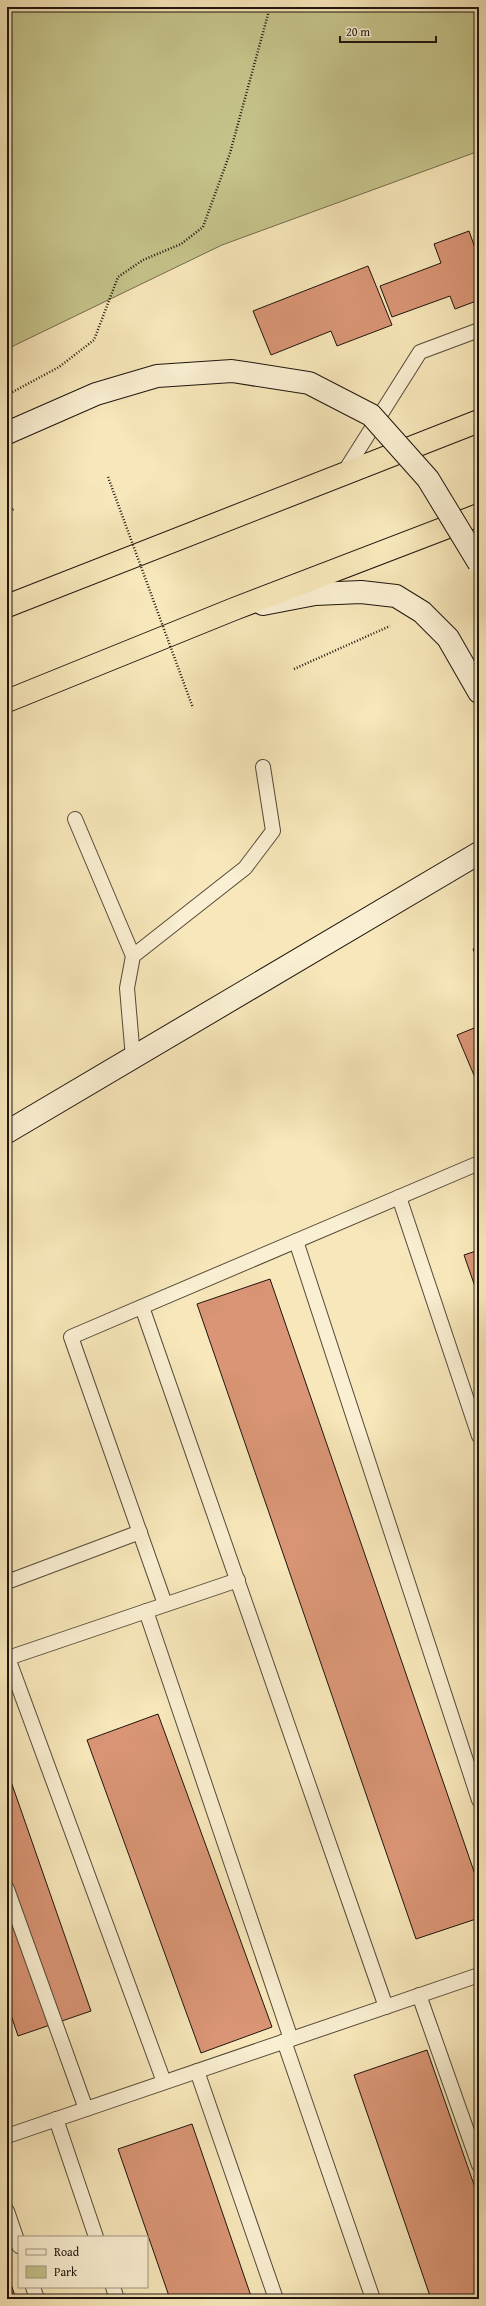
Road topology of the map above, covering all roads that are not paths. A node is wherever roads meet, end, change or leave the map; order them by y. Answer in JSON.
{"nodes":[{"id":1,"x":479,"y":330,"type":"edge"},
{"id":2,"x":479,"y":421,"type":"edge"},
{"id":3,"x":7,"y":433,"type":"edge"},
{"id":4,"x":343,"y":474,"type":"junction"},
{"id":5,"x":479,"y":515,"type":"edge"},
{"id":6,"x":479,"y":563,"type":"edge"},
{"id":7,"x":7,"y":606,"type":"edge"},
{"id":8,"x":234,"y":609,"type":"junction"},
{"id":9,"x":479,"y":692,"type":"edge"},
{"id":10,"x":7,"y":701,"type":"edge"},
{"id":11,"x":263,"y":767,"type":"dead end"},
{"id":12,"x":75,"y":819,"type":"dead end"},
{"id":13,"x":479,"y":853,"type":"edge"},
{"id":14,"x":133,"y":956,"type":"junction"},
{"id":15,"x":133,"y":1058,"type":"junction"},
{"id":16,"x":7,"y":1132,"type":"edge"},
{"id":17,"x":479,"y":1163,"type":"edge"},
{"id":18,"x":399,"y":1197,"type":"junction"},
{"id":19,"x":296,"y":1241,"type":"junction"},
{"id":20,"x":142,"y":1306,"type":"junction"},
{"id":21,"x":479,"y":1436,"type":"edge"},
{"id":22,"x":140,"y":1532,"type":"junction"},
{"id":23,"x":238,"y":1580,"type":"junction"},
{"id":24,"x":7,"y":1582,"type":"edge"},
{"id":25,"x":166,"y":1604,"type":"junction"},
{"id":26,"x":146,"y":1611,"type":"junction"},
{"id":27,"x":479,"y":1800,"type":"edge"},
{"id":28,"x":7,"y":1889,"type":"edge"},
{"id":29,"x":479,"y":1975,"type":"edge"},
{"id":30,"x":419,"y":1995,"type":"junction"},
{"id":31,"x":386,"y":2007,"type":"junction"},
{"id":32,"x":288,"y":2040,"type":"junction"},
{"id":33,"x":197,"y":2071,"type":"junction"},
{"id":34,"x":164,"y":2082,"type":"junction"},
{"id":35,"x":86,"y":2109,"type":"junction"},
{"id":36,"x":56,"y":2119,"type":"junction"},
{"id":37,"x":7,"y":2136,"type":"edge"},
{"id":38,"x":479,"y":2165,"type":"edge"},
{"id":39,"x":7,"y":2211,"type":"edge"},
{"id":40,"x":96,"y":2236,"type":"edge"},
{"id":41,"x":18,"y":2243,"type":"edge"},
{"id":42,"x":33,"y":2288,"type":"edge"},
{"id":43,"x":113,"y":2288,"type":"edge"},
{"id":44,"x":37,"y":2299,"type":"edge"},
{"id":45,"x":117,"y":2299,"type":"edge"},
{"id":46,"x":276,"y":2299,"type":"edge"},
{"id":47,"x":372,"y":2299,"type":"edge"}],
"edges":[{"from":1,"to":4,"type":"lane"},
{"from":2,"to":4,"type":"highway"},
{"from":3,"to":6,"type":"street","bridge":true},
{"from":4,"to":7,"type":"highway"},
{"from":5,"to":8,"type":"highway"},
{"from":8,"to":9,"type":"street"},
{"from":8,"to":10,"type":"highway"},
{"from":11,"to":14,"type":"lane"},
{"from":12,"to":14,"type":"lane"},
{"from":13,"to":15,"type":"street"},
{"from":14,"to":15,"type":"lane"},
{"from":15,"to":16,"type":"street"},
{"from":17,"to":18,"type":"lane"},
{"from":18,"to":19,"type":"lane"},
{"from":18,"to":21,"type":"lane"},
{"from":19,"to":20,"type":"lane"},
{"from":19,"to":27,"type":"lane"},
{"from":20,"to":22,"type":"lane"},
{"from":20,"to":23,"type":"lane"},
{"from":22,"to":24,"type":"lane"},
{"from":22,"to":25,"type":"lane"},
{"from":23,"to":25,"type":"lane"},
{"from":23,"to":31,"type":"lane"},
{"from":25,"to":26,"type":"lane"},
{"from":26,"to":32,"type":"lane"},
{"from":26,"to":34,"type":"lane"},
{"from":28,"to":35,"type":"lane"},
{"from":29,"to":30,"type":"lane"},
{"from":30,"to":31,"type":"lane"},
{"from":30,"to":38,"type":"lane"},
{"from":31,"to":32,"type":"lane"},
{"from":32,"to":33,"type":"lane"},
{"from":32,"to":47,"type":"lane"},
{"from":33,"to":34,"type":"lane"},
{"from":33,"to":46,"type":"lane"},
{"from":34,"to":35,"type":"lane"},
{"from":35,"to":36,"type":"lane"},
{"from":36,"to":37,"type":"lane"},
{"from":36,"to":40,"type":"lane"},
{"from":39,"to":41,"type":"lane"},
{"from":42,"to":44,"type":"lane"},
{"from":43,"to":45,"type":"lane"}]}
